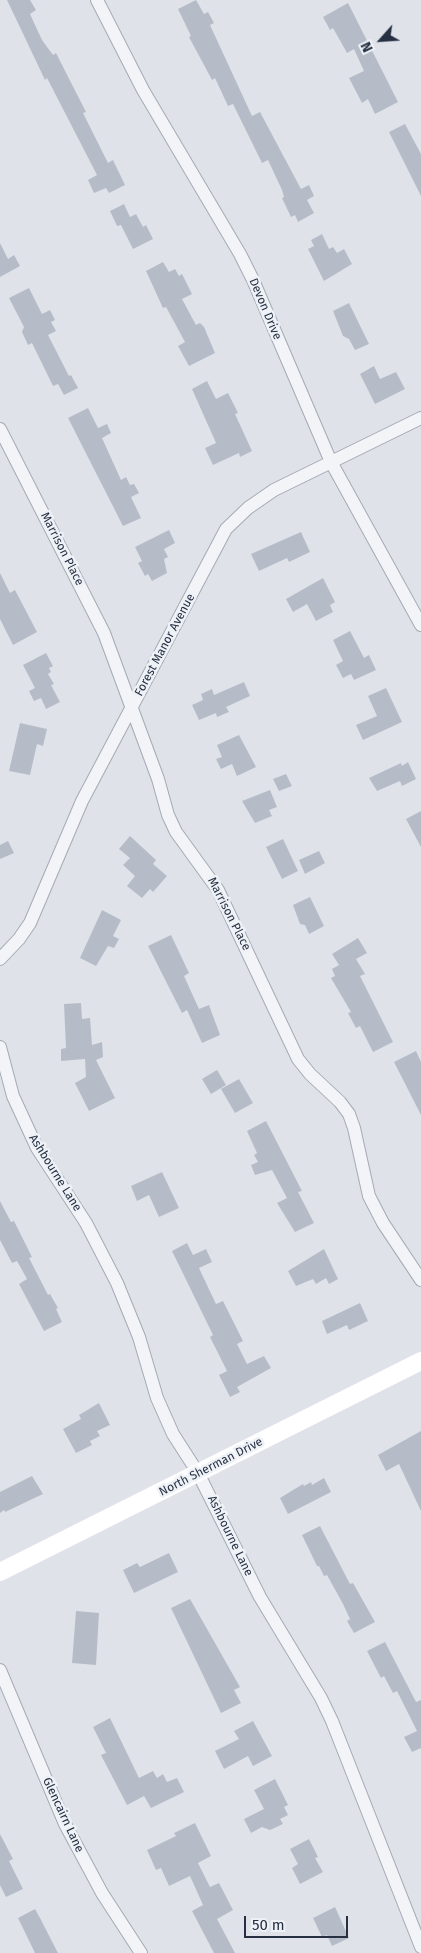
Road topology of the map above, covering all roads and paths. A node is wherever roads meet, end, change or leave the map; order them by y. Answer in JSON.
{"nodes":[{"id":1,"x":97,"y":0,"type":"edge"},
{"id":2,"x":421,"y":418,"type":"edge"},
{"id":3,"x":0,"y":429,"type":"edge"},
{"id":4,"x":331,"y":462,"type":"junction"},
{"id":5,"x":421,"y":624,"type":"edge"},
{"id":6,"x":132,"y":708,"type":"junction"},
{"id":7,"x":0,"y":959,"type":"edge"},
{"id":8,"x":0,"y":1046,"type":"edge"},
{"id":9,"x":421,"y":1280,"type":"edge"},
{"id":10,"x":421,"y":1361,"type":"edge"},
{"id":11,"x":198,"y":1473,"type":"junction"},
{"id":12,"x":0,"y":1572,"type":"edge"},
{"id":13,"x":0,"y":1670,"type":"edge"},
{"id":14,"x":421,"y":1947,"type":"edge"},
{"id":15,"x":142,"y":1953,"type":"edge"}],
"edges":[{"from":1,"to":4,"type":"street","name":"Devon Drive"},
{"from":2,"to":4,"type":"street","name":"Forest Manor Avenue"},
{"from":3,"to":6,"type":"street","name":"Marrison Place"},
{"from":4,"to":5,"type":"street","name":"Devon Drive"},
{"from":4,"to":6,"type":"street","name":"Forest Manor Avenue"},
{"from":6,"to":7,"type":"street","name":"Forest Manor Avenue"},
{"from":6,"to":9,"type":"street","name":"Marrison Place"},
{"from":8,"to":11,"type":"street","name":"Ashbourne Lane"},
{"from":10,"to":11,"type":"main road","name":"North Sherman Drive"},
{"from":11,"to":12,"type":"main road","name":"North Sherman Drive"},
{"from":11,"to":14,"type":"street","name":"Ashbourne Lane"},
{"from":13,"to":15,"type":"street","name":"Glencairn Lane"}]}
